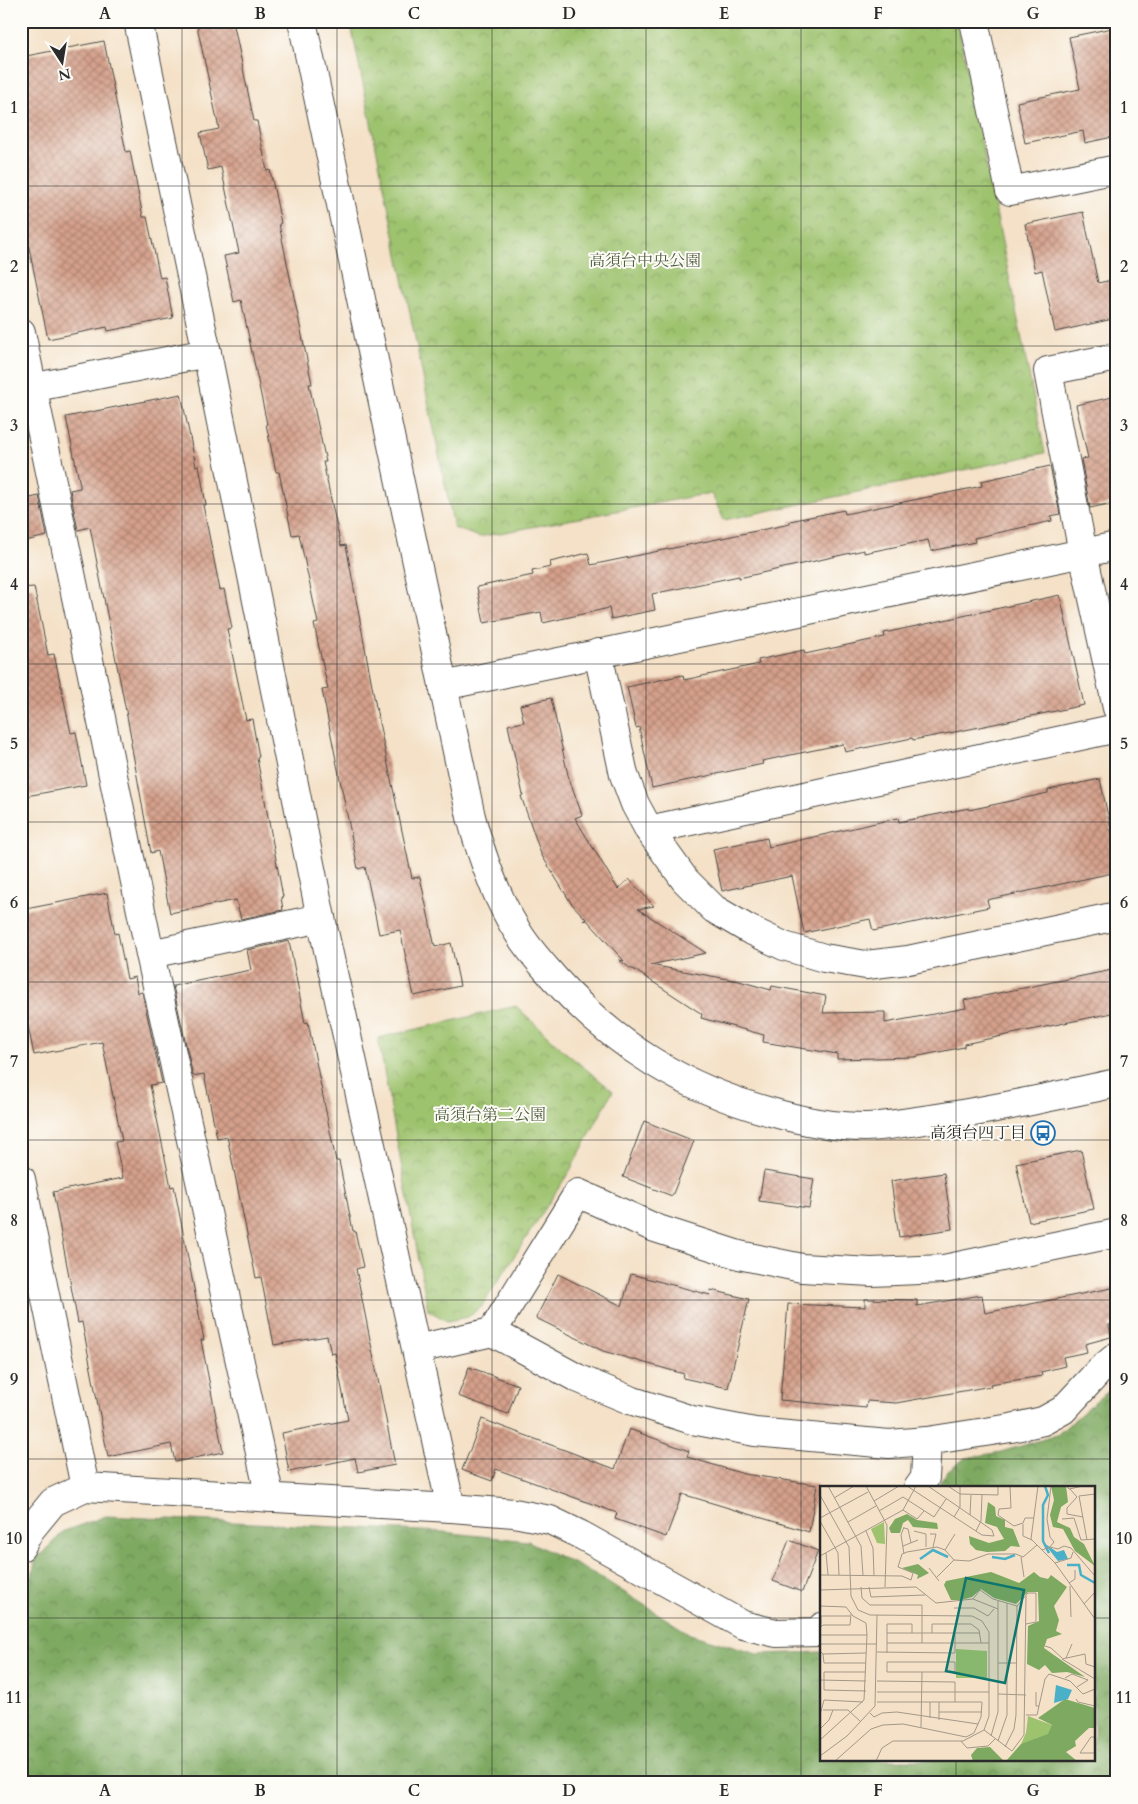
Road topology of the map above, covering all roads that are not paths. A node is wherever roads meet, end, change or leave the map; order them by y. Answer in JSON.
{"nodes":[{"id":1,"x":138,"y":21,"type":"edge"},
{"id":2,"x":302,"y":21,"type":"edge"},
{"id":3,"x":974,"y":21,"type":"edge"},
{"id":4,"x":1117,"y":169,"type":"edge"},
{"id":5,"x":21,"y":332,"type":"edge"},
{"id":6,"x":207,"y":353,"type":"junction"},
{"id":7,"x":1117,"y":357,"type":"edge"},
{"id":8,"x":27,"y":389,"type":"edge"},
{"id":9,"x":1117,"y":546,"type":"edge"},
{"id":10,"x":1084,"y":553,"type":"junction"},
{"id":11,"x":598,"y":653,"type":"junction"},
{"id":12,"x":443,"y":686,"type":"junction"},
{"id":13,"x":1117,"y":708,"type":"edge"},
{"id":14,"x":1117,"y":728,"type":"edge"},
{"id":15,"x":649,"y":830,"type":"junction"},
{"id":16,"x":1117,"y":916,"type":"edge"},
{"id":17,"x":321,"y":918,"type":"junction"},
{"id":18,"x":150,"y":954,"type":"junction"},
{"id":19,"x":1117,"y":1083,"type":"edge"},
{"id":20,"x":21,"y":1179,"type":"edge"},
{"id":21,"x":1117,"y":1233,"type":"edge"},
{"id":22,"x":492,"y":1332,"type":"junction"},
{"id":23,"x":417,"y":1350,"type":"junction"},
{"id":24,"x":1117,"y":1356,"type":"edge"},
{"id":25,"x":927,"y":1441,"type":"junction"},
{"id":26,"x":919,"y":1486,"type":"edge"},
{"id":27,"x":84,"y":1487,"type":"junction"},
{"id":28,"x":270,"y":1498,"type":"junction"},
{"id":29,"x":451,"y":1508,"type":"junction"},
{"id":30,"x":21,"y":1547,"type":"edge"},
{"id":31,"x":820,"y":1630,"type":"edge"}],
"edges":[{"from":1,"to":6,"type":"street"},
{"from":2,"to":12,"type":"street"},
{"from":3,"to":4,"type":"street"},
{"from":5,"to":8,"type":"street"},
{"from":6,"to":8,"type":"street"},
{"from":6,"to":17,"type":"street"},
{"from":7,"to":10,"type":"street"},
{"from":8,"to":18,"type":"street"},
{"from":9,"to":10,"type":"street"},
{"from":10,"to":11,"type":"street"},
{"from":10,"to":13,"type":"street"},
{"from":11,"to":12,"type":"street"},
{"from":11,"to":15,"type":"street"},
{"from":12,"to":19,"type":"street"},
{"from":14,"to":15,"type":"street"},
{"from":15,"to":16,"type":"street"},
{"from":17,"to":18,"type":"street"},
{"from":17,"to":23,"type":"street"},
{"from":18,"to":28,"type":"street"},
{"from":20,"to":27,"type":"street"},
{"from":21,"to":22,"type":"street"},
{"from":22,"to":23,"type":"street"},
{"from":22,"to":25,"type":"street"},
{"from":23,"to":29,"type":"street"},
{"from":24,"to":25,"type":"street"},
{"from":25,"to":26,"type":"street"},
{"from":27,"to":28,"type":"street"},
{"from":27,"to":30,"type":"street"},
{"from":28,"to":29,"type":"street"},
{"from":29,"to":31,"type":"street"}]}
